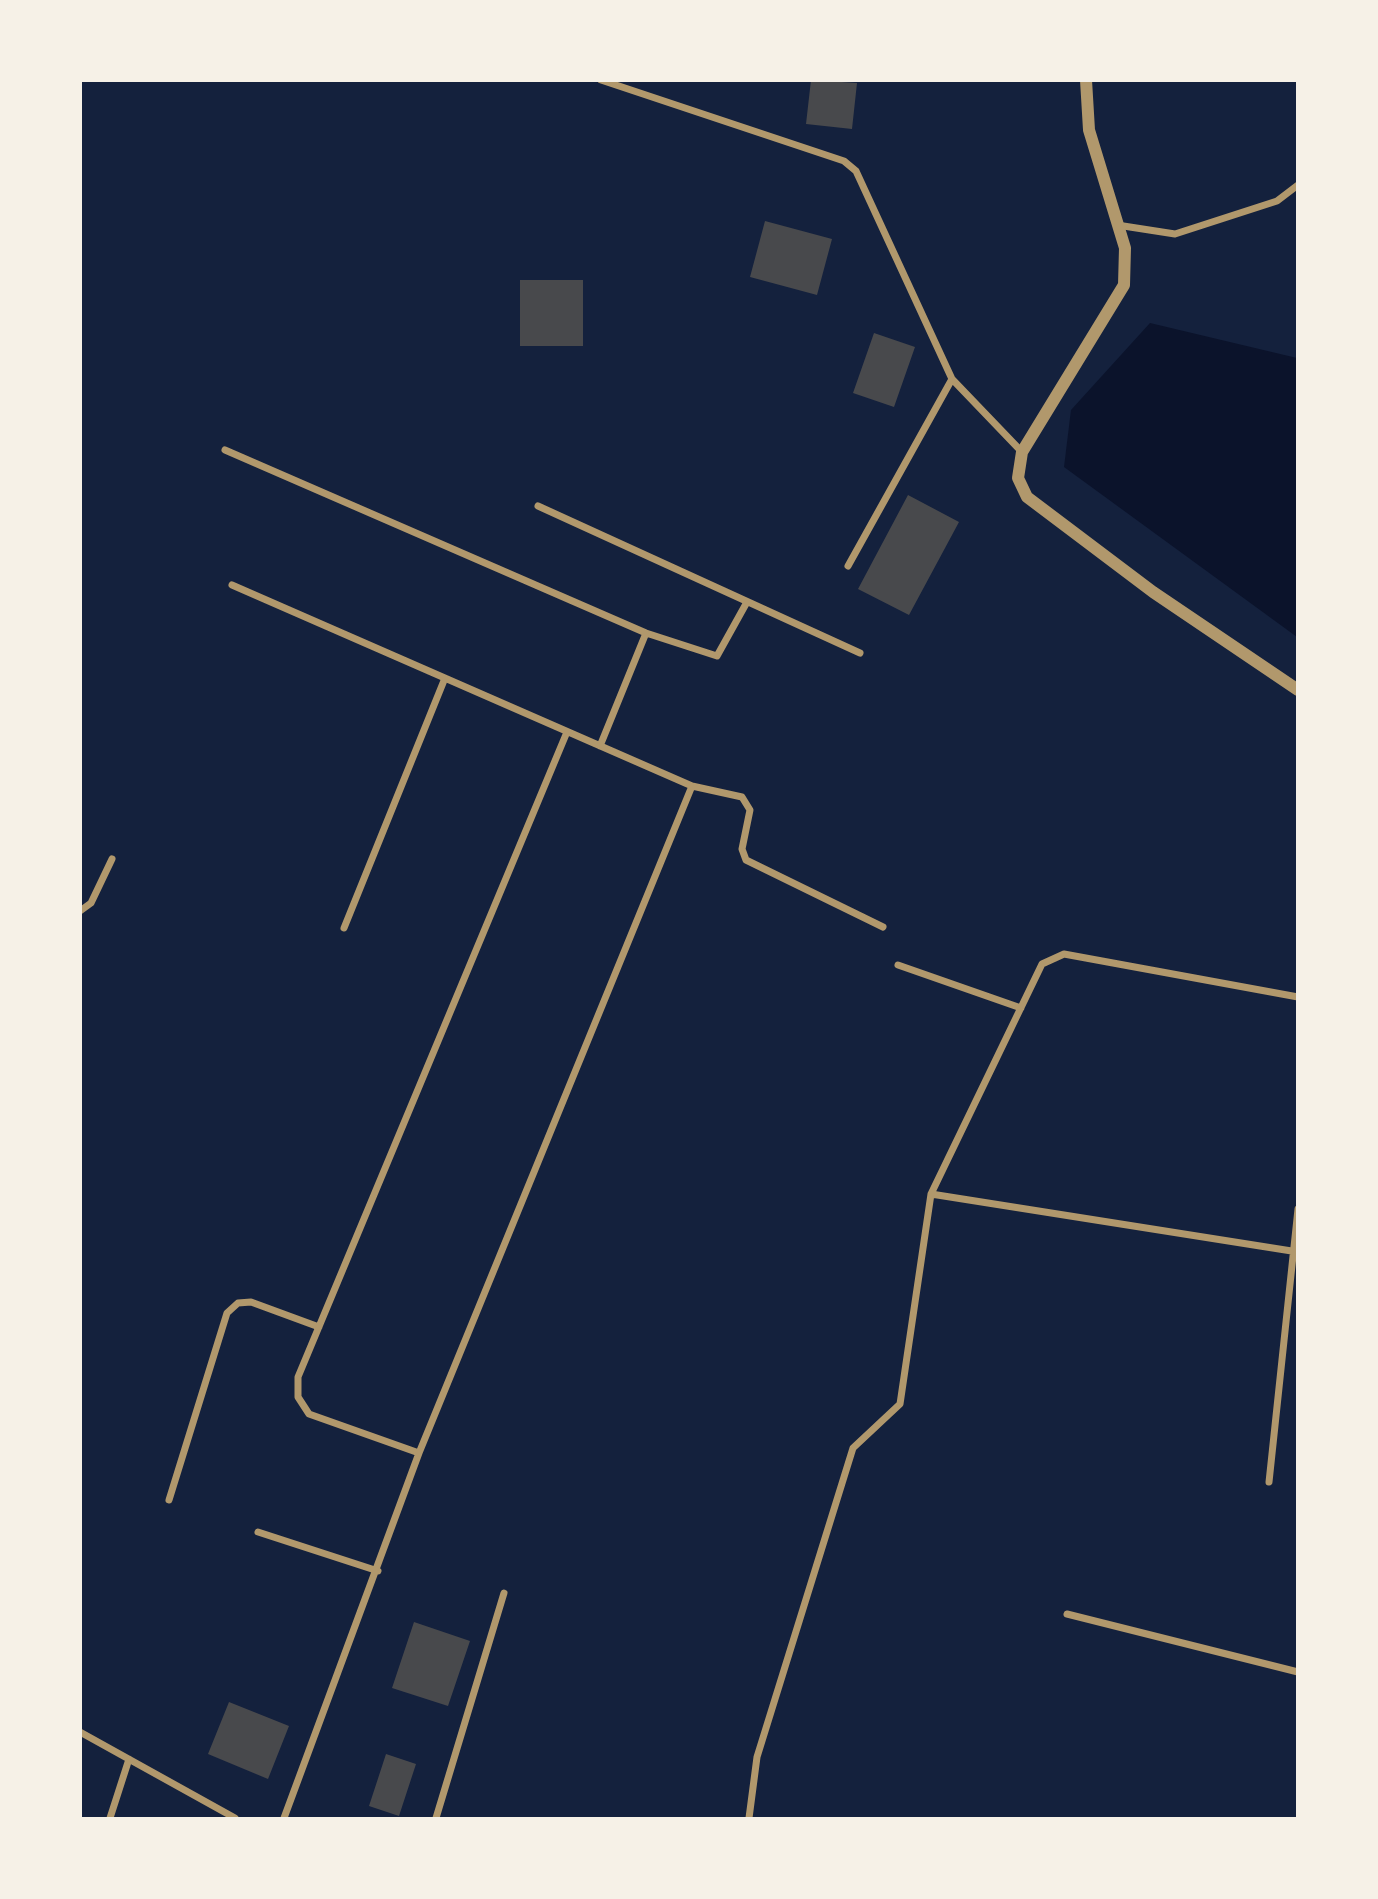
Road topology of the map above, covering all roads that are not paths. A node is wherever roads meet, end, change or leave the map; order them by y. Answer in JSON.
{"nodes":[{"id":1,"x":601,"y":80,"type":"edge"},
{"id":2,"x":1086,"y":80,"type":"edge"},
{"id":3,"x":1297,"y":186,"type":"edge"},
{"id":4,"x":1117,"y":225,"type":"junction"},
{"id":5,"x":951,"y":379,"type":"junction"},
{"id":6,"x":225,"y":450,"type":"dead end"},
{"id":7,"x":1023,"y":452,"type":"junction"},
{"id":8,"x":538,"y":506,"type":"dead end"},
{"id":9,"x":848,"y":566,"type":"dead end"},
{"id":10,"x":232,"y":585,"type":"dead end"},
{"id":11,"x":747,"y":602,"type":"junction"},
{"id":12,"x":646,"y":633,"type":"junction"},
{"id":13,"x":860,"y":653,"type":"dead end"},
{"id":14,"x":445,"y":678,"type":"junction"},
{"id":15,"x":1297,"y":691,"type":"edge"},
{"id":16,"x":567,"y":732,"type":"junction"},
{"id":17,"x":600,"y":746,"type":"junction"},
{"id":18,"x":692,"y":786,"type":"junction"},
{"id":19,"x":113,"y":859,"type":"dead end"},
{"id":20,"x":80,"y":911,"type":"edge"},
{"id":21,"x":883,"y":927,"type":"dead end"},
{"id":22,"x":344,"y":928,"type":"dead end"},
{"id":23,"x":898,"y":965,"type":"dead end"},
{"id":24,"x":1297,"y":997,"type":"edge"},
{"id":25,"x":1021,"y":1008,"type":"junction"},
{"id":26,"x":931,"y":1194,"type":"junction"},
{"id":27,"x":1297,"y":1209,"type":"edge"},
{"id":28,"x":1295,"y":1252,"type":"edge"},
{"id":29,"x":319,"y":1327,"type":"junction"},
{"id":30,"x":419,"y":1453,"type":"junction"},
{"id":31,"x":1269,"y":1482,"type":"dead end"},
{"id":32,"x":169,"y":1500,"type":"dead end"},
{"id":33,"x":258,"y":1532,"type":"dead end"},
{"id":34,"x":378,"y":1571,"type":"junction"},
{"id":35,"x":504,"y":1593,"type":"dead end"},
{"id":36,"x":1067,"y":1614,"type":"dead end"},
{"id":37,"x":1297,"y":1672,"type":"edge"},
{"id":38,"x":80,"y":1732,"type":"edge"},
{"id":39,"x":129,"y":1759,"type":"junction"},
{"id":40,"x":110,"y":1818,"type":"edge"},
{"id":41,"x":235,"y":1818,"type":"edge"},
{"id":42,"x":285,"y":1818,"type":"edge"},
{"id":43,"x":436,"y":1818,"type":"edge"},
{"id":44,"x":749,"y":1818,"type":"edge"}],
"edges":[{"from":1,"to":5,"type":"street"},
{"from":2,"to":4,"type":"street"},
{"from":3,"to":4,"type":"street"},
{"from":4,"to":7,"type":"street"},
{"from":5,"to":7,"type":"street"},
{"from":5,"to":9,"type":"street"},
{"from":6,"to":12,"type":"street"},
{"from":7,"to":15,"type":"street"},
{"from":8,"to":11,"type":"street"},
{"from":10,"to":14,"type":"street"},
{"from":11,"to":12,"type":"street"},
{"from":11,"to":13,"type":"street"},
{"from":12,"to":17,"type":"street"},
{"from":14,"to":16,"type":"street"},
{"from":14,"to":22,"type":"street"},
{"from":16,"to":17,"type":"street"},
{"from":16,"to":29,"type":"street"},
{"from":17,"to":18,"type":"street"},
{"from":18,"to":21,"type":"street"},
{"from":18,"to":30,"type":"street"},
{"from":19,"to":20,"type":"street"},
{"from":23,"to":25,"type":"street"},
{"from":24,"to":25,"type":"street"},
{"from":25,"to":26,"type":"street"},
{"from":26,"to":28,"type":"street"},
{"from":26,"to":44,"type":"street"},
{"from":27,"to":28,"type":"street"},
{"from":28,"to":31,"type":"street"},
{"from":29,"to":30,"type":"street"},
{"from":29,"to":32,"type":"street"},
{"from":30,"to":34,"type":"street"},
{"from":33,"to":34,"type":"street"},
{"from":34,"to":42,"type":"street"},
{"from":35,"to":43,"type":"street"},
{"from":36,"to":37,"type":"street"},
{"from":38,"to":39,"type":"street"},
{"from":39,"to":40,"type":"street"},
{"from":39,"to":41,"type":"street"}]}
